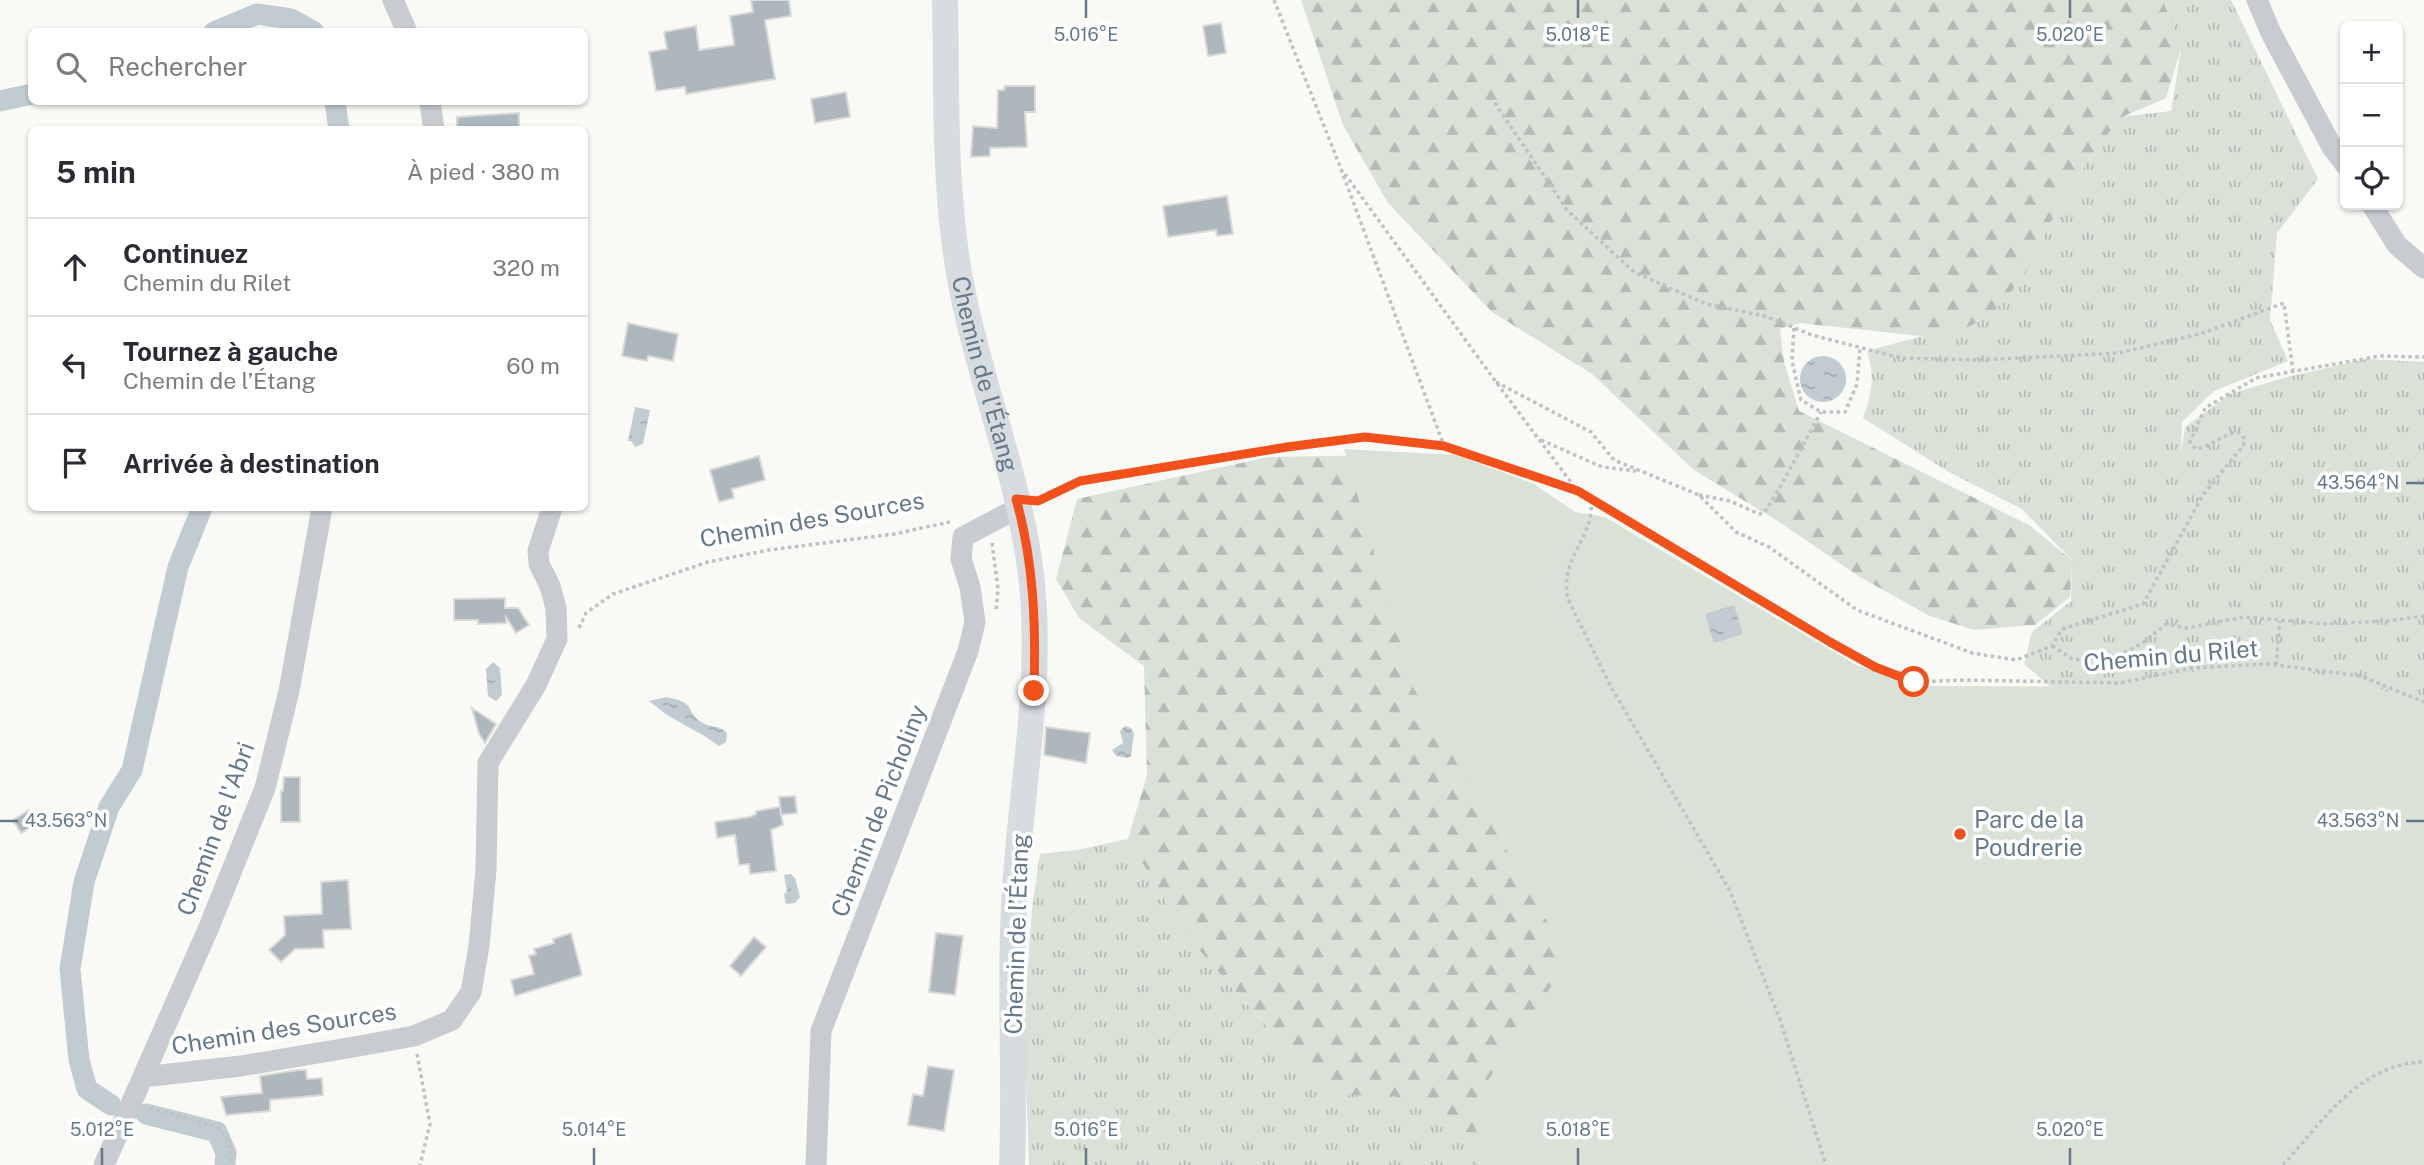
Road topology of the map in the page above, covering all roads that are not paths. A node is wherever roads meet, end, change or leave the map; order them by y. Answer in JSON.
{"nodes":[{"id":1,"x":393,"y":0,"type":"edge"},
{"id":2,"x":945,"y":0,"type":"edge"},
{"id":3,"x":2257,"y":0,"type":"edge"},
{"id":4,"x":405,"y":28,"type":"edge"},
{"id":5,"x":430,"y":105,"type":"edge"},
{"id":6,"x":433,"y":126,"type":"edge"},
{"id":7,"x":2340,"y":157,"type":"edge"},
{"id":8,"x":2375,"y":210,"type":"edge"},
{"id":9,"x":2424,"y":268,"type":"edge"},
{"id":10,"x":1017,"y":503,"type":"junction"},
{"id":11,"x":321,"y":511,"type":"edge"},
{"id":12,"x":551,"y":511,"type":"edge"},
{"id":13,"x":143,"y":1077,"type":"junction"},
{"id":14,"x":104,"y":1165,"type":"edge"},
{"id":15,"x":816,"y":1165,"type":"edge"},
{"id":16,"x":1012,"y":1165,"type":"edge"}],
"edges":[{"from":1,"to":4,"type":"street"},
{"from":2,"to":10,"type":"main road","name":"Chemin de l’Étang"},
{"from":3,"to":7,"type":"street"},
{"from":5,"to":6,"type":"street"},
{"from":8,"to":9,"type":"street"},
{"from":10,"to":15,"type":"street","name":"Chemin de Picholiny"},
{"from":10,"to":16,"type":"main road","name":"Chemin de l’Étang"},
{"from":11,"to":13,"type":"street","name":"Chemin de l'Abri"},
{"from":12,"to":13,"type":"street","name":"Chemin des Sources"},
{"from":13,"to":14,"type":"street","name":"Chemin de l'Abri"}]}
